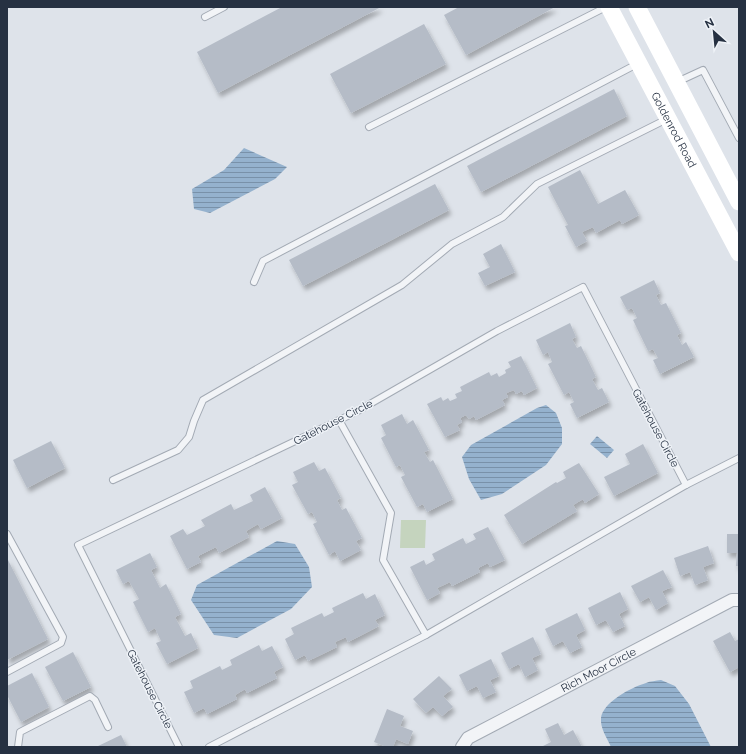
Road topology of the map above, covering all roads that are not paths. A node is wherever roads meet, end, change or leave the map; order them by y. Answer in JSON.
{"nodes":[{"id":1,"x":224,"y":7,"type":"edge"},
{"id":2,"x":607,"y":7,"type":"edge"},
{"id":3,"x":637,"y":7,"type":"edge"},
{"id":4,"x":205,"y":17,"type":"dead end"},
{"id":5,"x":639,"y":63,"type":"junction"},
{"id":6,"x":677,"y":82,"type":"junction"},
{"id":7,"x":668,"y":118,"type":"junction"},
{"id":8,"x":369,"y":127,"type":"dead end"},
{"id":9,"x":739,"y":138,"type":"edge"},
{"id":10,"x":739,"y":202,"type":"edge"},
{"id":11,"x":739,"y":253,"type":"edge"},
{"id":12,"x":254,"y":282,"type":"dead end"},
{"id":13,"x":339,"y":420,"type":"junction"},
{"id":14,"x":739,"y":458,"type":"edge"},
{"id":15,"x":113,"y":480,"type":"dead end"},
{"id":16,"x":686,"y":486,"type":"junction"},
{"id":17,"x":7,"y":534,"type":"edge"},
{"id":18,"x":739,"y":600,"type":"edge"},
{"id":19,"x":426,"y":635,"type":"junction"},
{"id":20,"x":7,"y":672,"type":"edge"},
{"id":21,"x":108,"y":727,"type":"dead end"},
{"id":22,"x":18,"y":747,"type":"edge"},
{"id":23,"x":179,"y":747,"type":"edge"},
{"id":24,"x":209,"y":747,"type":"edge"},
{"id":25,"x":462,"y":747,"type":"edge"}],
"edges":[{"from":1,"to":4,"type":"lane"},
{"from":2,"to":5,"type":"main road","name":"Goldenrod Road"},
{"from":2,"to":8,"type":"lane"},
{"from":3,"to":6,"type":"main road"},
{"from":5,"to":7,"type":"main road","name":"Goldenrod Road"},
{"from":5,"to":12,"type":"lane"},
{"from":6,"to":9,"type":"lane"},
{"from":6,"to":10,"type":"main road"},
{"from":7,"to":11,"type":"main road","name":"Goldenrod Road"},
{"from":7,"to":15,"type":"lane"},
{"from":13,"to":16,"type":"lane","name":"Gatehouse Circle"},
{"from":13,"to":19,"type":"lane"},
{"from":13,"to":23,"type":"lane","name":"Gatehouse Circle"},
{"from":14,"to":16,"type":"lane"},
{"from":16,"to":19,"type":"lane"},
{"from":17,"to":20,"type":"lane"},
{"from":18,"to":25,"type":"street","name":"Rich Moor Circle"},
{"from":19,"to":24,"type":"lane"},
{"from":21,"to":22,"type":"lane"}]}
